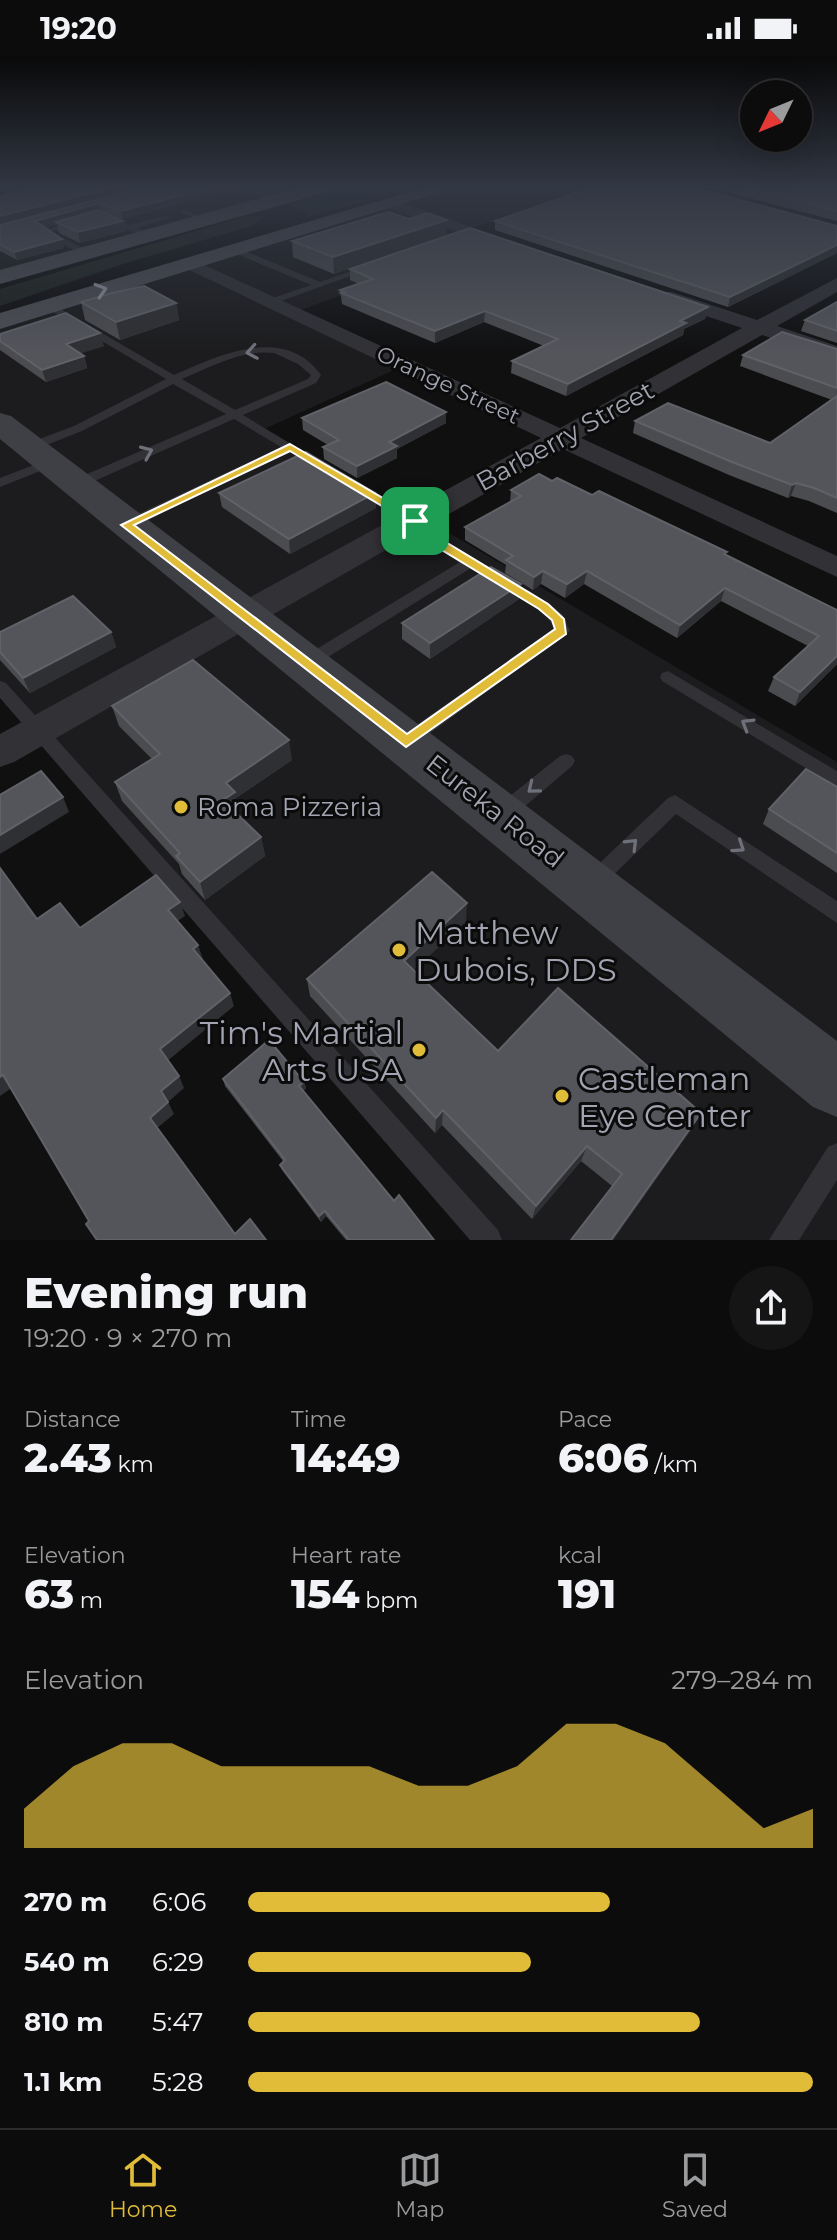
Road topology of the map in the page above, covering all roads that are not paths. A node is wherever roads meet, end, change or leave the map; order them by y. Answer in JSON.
{"nodes":[{"id":1,"x":65,"y":242,"type":"edge"},
{"id":2,"x":112,"y":242,"type":"edge"},
{"id":3,"x":260,"y":242,"type":"edge"},
{"id":4,"x":498,"y":242,"type":"edge"},
{"id":5,"x":525,"y":249,"type":"edge"},
{"id":6,"x":235,"y":250,"type":"junction"},
{"id":7,"x":86,"y":253,"type":"junction"},
{"id":8,"x":189,"y":263,"type":"junction"},
{"id":9,"x":376,"y":266,"type":"edge"},
{"id":10,"x":3,"y":272,"type":"edge"},
{"id":11,"x":317,"y":284,"type":"junction"},
{"id":12,"x":837,"y":284,"type":"edge"},
{"id":13,"x":643,"y":288,"type":"edge"},
{"id":14,"x":270,"y":302,"type":"junction"},
{"id":15,"x":49,"y":306,"type":"junction"},
{"id":16,"x":0,"y":321,"type":"edge"},
{"id":17,"x":760,"y":327,"type":"junction"},
{"id":18,"x":837,"y":353,"type":"edge"},
{"id":19,"x":177,"y":380,"type":"junction"},
{"id":20,"x":235,"y":415,"type":"junction"},
{"id":21,"x":562,"y":439,"type":"junction"},
{"id":22,"x":290,"y":447,"type":"junction"},
{"id":23,"x":23,"y":451,"type":"edge"},
{"id":24,"x":327,"y":469,"type":"edge"},
{"id":25,"x":339,"y":476,"type":"edge"},
{"id":26,"x":412,"y":523,"type":"junction"},
{"id":27,"x":126,"y":525,"type":"junction"},
{"id":28,"x":470,"y":562,"type":"junction"},
{"id":29,"x":837,"y":568,"type":"edge"},
{"id":30,"x":245,"y":615,"type":"junction"},
{"id":31,"x":306,"y":663,"type":"junction"},
{"id":32,"x":668,"y":677,"type":"dead end"},
{"id":33,"x":0,"y":687,"type":"edge"},
{"id":34,"x":37,"y":731,"type":"junction"},
{"id":35,"x":406,"y":742,"type":"junction"},
{"id":36,"x":0,"y":752,"type":"edge"},
{"id":37,"x":794,"y":753,"type":"junction"},
{"id":38,"x":566,"y":761,"type":"dead end"},
{"id":39,"x":837,"y":780,"type":"edge"},
{"id":40,"x":837,"y":795,"type":"edge"},
{"id":41,"x":500,"y":815,"type":"junction"},
{"id":42,"x":589,"y":886,"type":"junction"},
{"id":43,"x":837,"y":913,"type":"edge"},
{"id":44,"x":837,"y":1083,"type":"edge"},
{"id":45,"x":837,"y":1156,"type":"edge"},
{"id":46,"x":488,"y":1240,"type":"edge"},
{"id":47,"x":783,"y":1240,"type":"edge"}],
"edges":[{"from":1,"to":7,"type":"lane"},
{"from":2,"to":7,"type":"main road"},
{"from":3,"to":6,"type":"main road"},
{"from":4,"to":5,"type":"street"},
{"from":6,"to":8,"type":"main road"},
{"from":6,"to":11,"type":"lane"},
{"from":7,"to":10,"type":"main road"},
{"from":8,"to":14,"type":"street","name":"Orange Street"},
{"from":15,"to":8,"type":"main road","one_way":true},
{"from":9,"to":11,"type":"lane"},
{"from":11,"to":14,"type":"lane"},
{"from":12,"to":17,"type":"street","name":"Barberry Street"},
{"from":13,"to":17,"type":"street"},
{"from":14,"to":21,"type":"street","name":"Orange Street"},
{"from":15,"to":16,"type":"main road"},
{"from":15,"to":19,"type":"lane"},
{"from":17,"to":18,"type":"street"},
{"from":17,"to":21,"type":"street","name":"Barberry Street"},
{"from":19,"to":20,"type":"lane"},
{"from":20,"to":19,"type":"lane","one_way":true},
{"from":19,"to":23,"type":"lane"},
{"from":20,"to":22,"type":"lane"},
{"from":23,"to":20,"type":"lane","one_way":true},
{"from":21,"to":26,"type":"street","name":"Barberry Street"},
{"from":21,"to":29,"type":"street","name":"Orange Street"},
{"from":22,"to":24,"type":"lane"},
{"from":22,"to":27,"type":"lane"},
{"from":23,"to":27,"type":"main road","name":"Eureka Road"},
{"from":25,"to":26,"type":"lane"},
{"from":26,"to":28,"type":"lane"},
{"from":26,"to":30,"type":"street","name":"Barberry Street"},
{"from":27,"to":30,"type":"main road","name":"Eureka Road"},
{"from":28,"to":31,"type":"lane"},
{"from":28,"to":35,"type":"lane"},
{"from":30,"to":31,"type":"main road","name":"Eureka Road"},
{"from":30,"to":34,"type":"street","name":"Barberry Street"},
{"from":31,"to":35,"type":"main road","name":"Eureka Road"},
{"from":37,"to":32,"type":"lane","one_way":true},
{"from":33,"to":34,"type":"lane"},
{"from":34,"to":36,"type":"street","name":"Barberry Street"},
{"from":34,"to":46,"type":"lane"},
{"from":35,"to":41,"type":"main road","name":"Eureka Road"},
{"from":37,"to":39,"type":"lane"},
{"from":37,"to":40,"type":"lane"},
{"from":38,"to":41,"type":"lane","one_way":true},
{"from":41,"to":42,"type":"main road","name":"Eureka Road"},
{"from":42,"to":43,"type":"lane","one_way":true},
{"from":42,"to":44,"type":"main road","name":"Eureka Road"},
{"from":45,"to":47,"type":"lane"}]}
